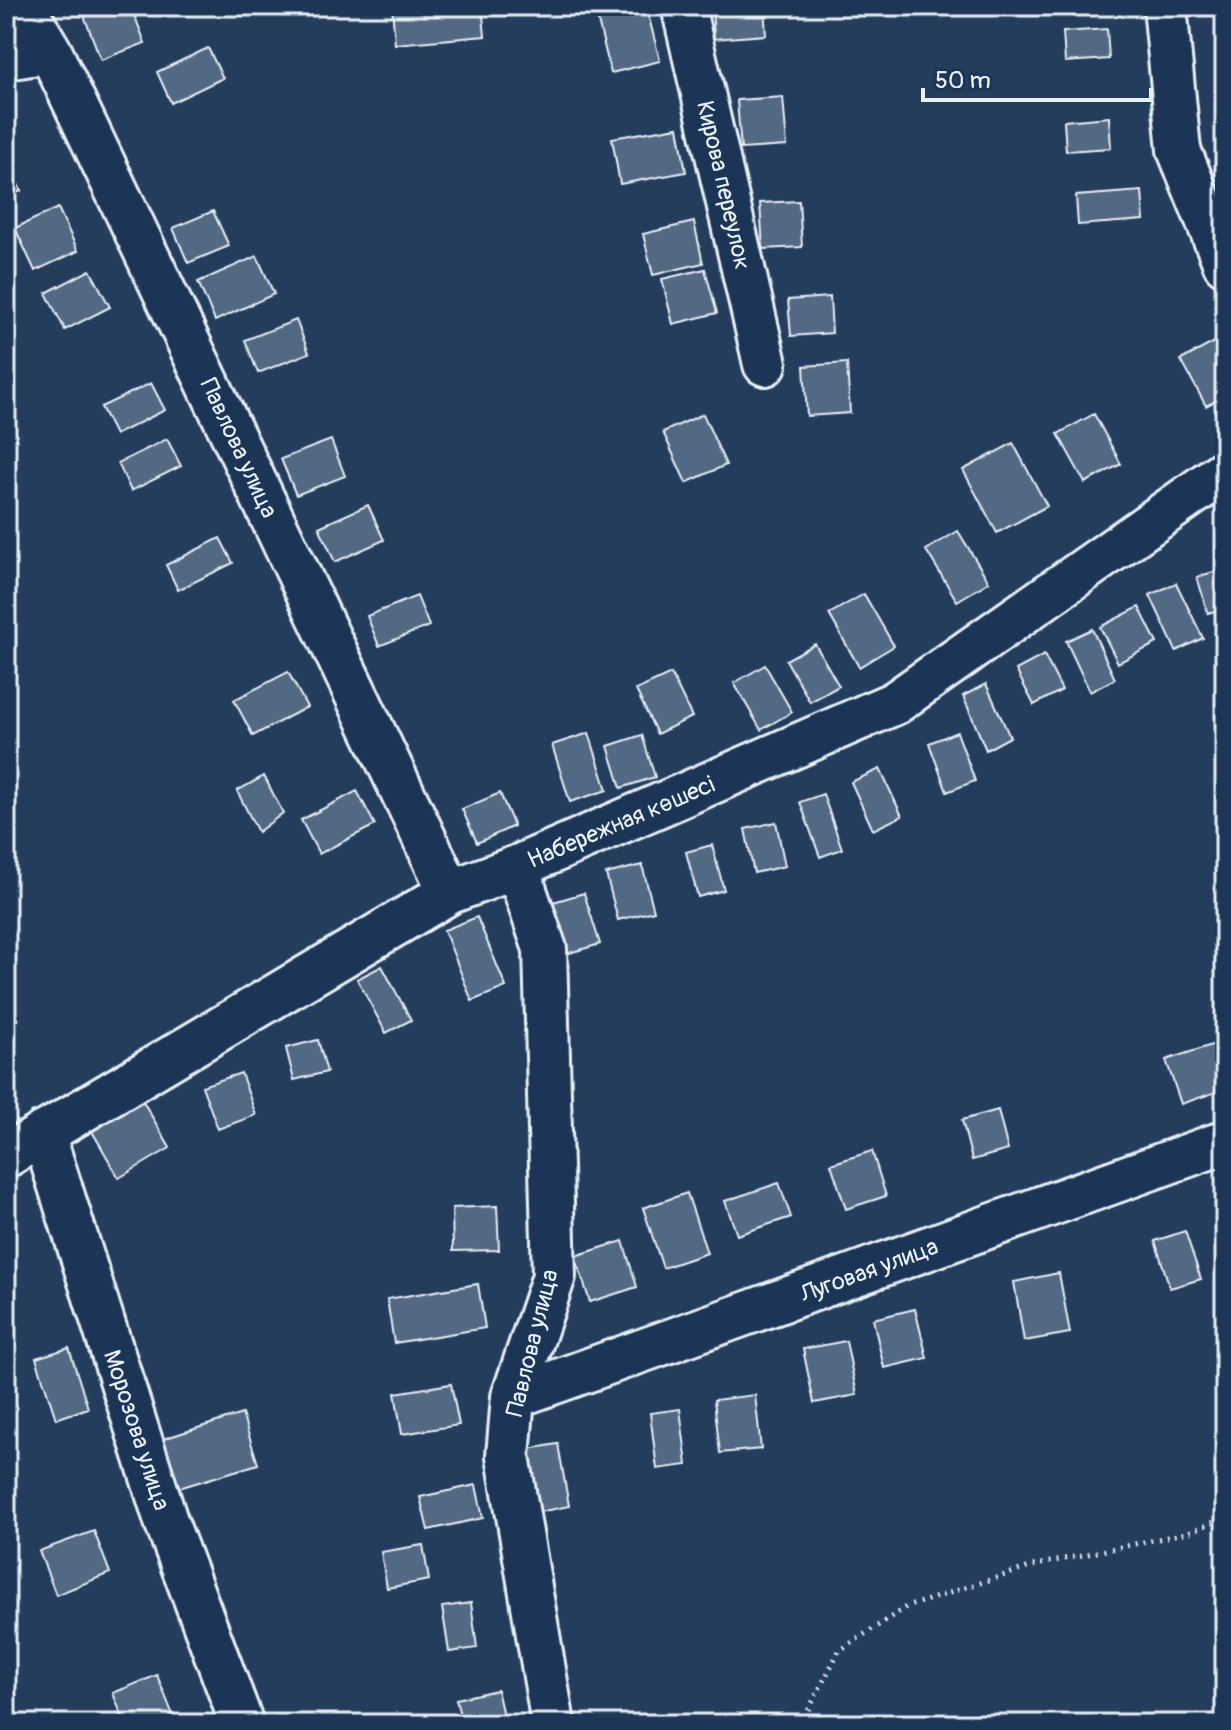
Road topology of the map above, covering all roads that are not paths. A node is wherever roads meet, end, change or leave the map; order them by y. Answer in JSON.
{"nodes":[{"id":1,"x":23,"y":6,"type":"edge"},
{"id":2,"x":683,"y":6,"type":"edge"},
{"id":3,"x":1165,"y":6,"type":"edge"},
{"id":4,"x":50,"y":51,"type":"junction"},
{"id":5,"x":6,"y":58,"type":"edge"},
{"id":6,"x":1225,"y":264,"type":"edge"},
{"id":7,"x":765,"y":364,"type":"dead end"},
{"id":8,"x":1225,"y":471,"type":"edge"},
{"id":9,"x":517,"y":867,"type":"junction"},
{"id":10,"x":450,"y":892,"type":"junction"},
{"id":11,"x":43,"y":1133,"type":"junction"},
{"id":12,"x":1225,"y":1142,"type":"edge"},
{"id":13,"x":6,"y":1156,"type":"edge"},
{"id":14,"x":513,"y":1397,"type":"junction"},
{"id":15,"x":242,"y":1724,"type":"edge"},
{"id":16,"x":553,"y":1724,"type":"edge"}],
"edges":[{"from":1,"to":4,"type":"street","name":"Павлова улица"},
{"from":2,"to":7,"type":"street","name":"Кирова переулок"},
{"from":3,"to":6,"type":"street"},
{"from":4,"to":5,"type":"street"},
{"from":4,"to":10,"type":"street","name":"Павлова улица"},
{"from":8,"to":9,"type":"street","name":"Набережная көшесі"},
{"from":9,"to":10,"type":"street","name":"Набережная көшесі"},
{"from":9,"to":14,"type":"street","name":"Павлова улица"},
{"from":10,"to":11,"type":"street","name":"Набережная көшесі"},
{"from":11,"to":13,"type":"street","name":"Набережная көшесі"},
{"from":11,"to":15,"type":"street","name":"Морозова улица"},
{"from":12,"to":14,"type":"street","name":"Луговая улица"},
{"from":14,"to":16,"type":"street","name":"Павлова улица"}]}
